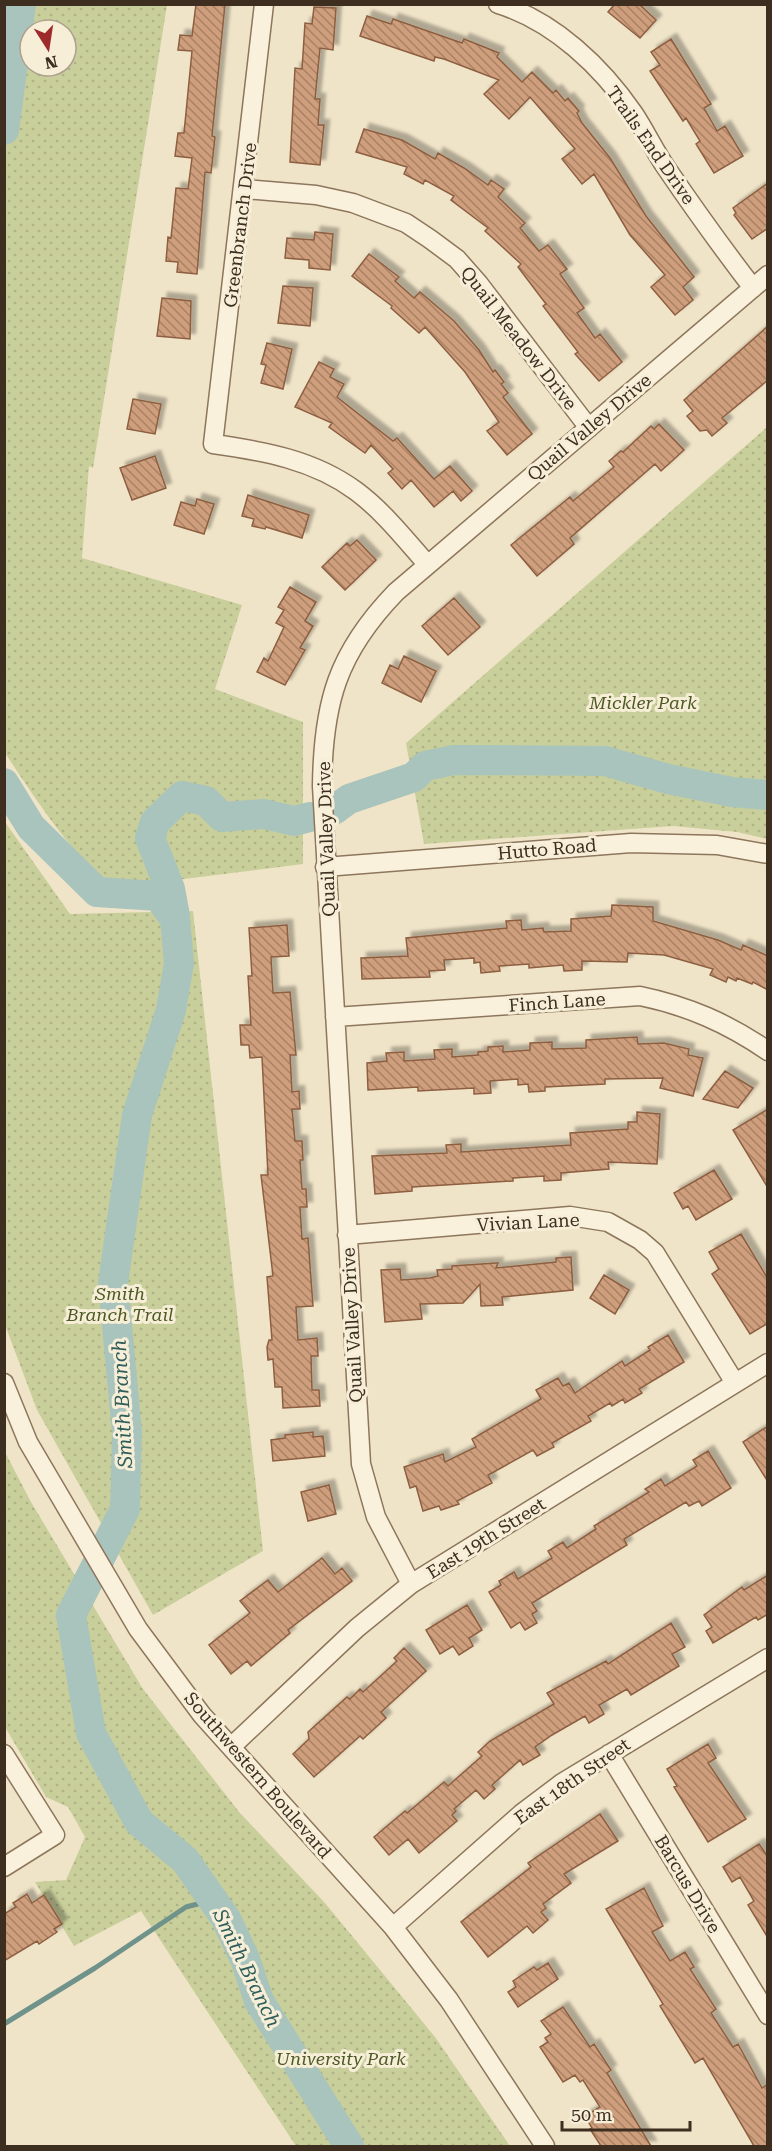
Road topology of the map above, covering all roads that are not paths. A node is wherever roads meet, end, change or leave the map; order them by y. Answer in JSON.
{"nodes":[{"id":1,"x":264,"y":4,"type":"edge"},
{"id":2,"x":498,"y":4,"type":"edge"},
{"id":3,"x":244,"y":189,"type":"junction"},
{"id":4,"x":768,"y":275,"type":"edge"},
{"id":5,"x":753,"y":288,"type":"junction"},
{"id":6,"x":589,"y":428,"type":"junction"},
{"id":7,"x":427,"y":564,"type":"junction"},
{"id":8,"x":768,"y":854,"type":"edge"},
{"id":9,"x":325,"y":867,"type":"junction"},
{"id":10,"x":334,"y":1017,"type":"junction"},
{"id":11,"x":768,"y":1051,"type":"edge"},
{"id":12,"x":347,"y":1235,"type":"junction"},
{"id":13,"x":768,"y":1363,"type":"edge"},
{"id":14,"x":4,"y":1383,"type":"edge"},
{"id":15,"x":735,"y":1383,"type":"junction"},
{"id":16,"x":411,"y":1584,"type":"junction"},
{"id":17,"x":768,"y":1658,"type":"edge"},
{"id":18,"x":231,"y":1747,"type":"junction"},
{"id":19,"x":4,"y":1754,"type":"edge"},
{"id":20,"x":609,"y":1754,"type":"junction"},
{"id":21,"x":4,"y":1867,"type":"edge"},
{"id":22,"x":393,"y":1927,"type":"junction"},
{"id":23,"x":768,"y":2014,"type":"edge"},
{"id":24,"x":545,"y":2146,"type":"edge"}],
"edges":[{"from":1,"to":3,"type":"street","name":"Greenbranch Drive"},
{"from":2,"to":5,"type":"street","name":"Trails End Drive"},
{"from":3,"to":6,"type":"street","name":"Quail Meadow Drive"},
{"from":3,"to":7,"type":"street","name":"Greenbranch Drive"},
{"from":4,"to":5,"type":"street","name":"Quail Valley Drive"},
{"from":5,"to":6,"type":"street","name":"Quail Valley Drive"},
{"from":6,"to":7,"type":"street","name":"Quail Valley Drive"},
{"from":7,"to":9,"type":"street","name":"Quail Valley Drive"},
{"from":8,"to":9,"type":"street","name":"Hutto Road"},
{"from":9,"to":10,"type":"street","name":"Quail Valley Drive"},
{"from":10,"to":11,"type":"street","name":"Finch Lane"},
{"from":10,"to":12,"type":"street","name":"Quail Valley Drive"},
{"from":12,"to":15,"type":"street","name":"Vivian Lane"},
{"from":12,"to":16,"type":"street","name":"Quail Valley Drive"},
{"from":13,"to":15,"type":"street","name":"East 19th Street"},
{"from":14,"to":18,"type":"street","name":"Southwestern Boulevard"},
{"from":15,"to":16,"type":"street","name":"East 19th Street"},
{"from":16,"to":18,"type":"street","name":"East 19th Street"},
{"from":17,"to":20,"type":"street","name":"East 18th Street"},
{"from":18,"to":22,"type":"street","name":"Southwestern Boulevard"},
{"from":19,"to":21,"type":"street"},
{"from":20,"to":22,"type":"street","name":"East 18th Street"},
{"from":20,"to":23,"type":"street","name":"Barcus Drive"},
{"from":22,"to":24,"type":"street","name":"Southwestern Boulevard"}]}
